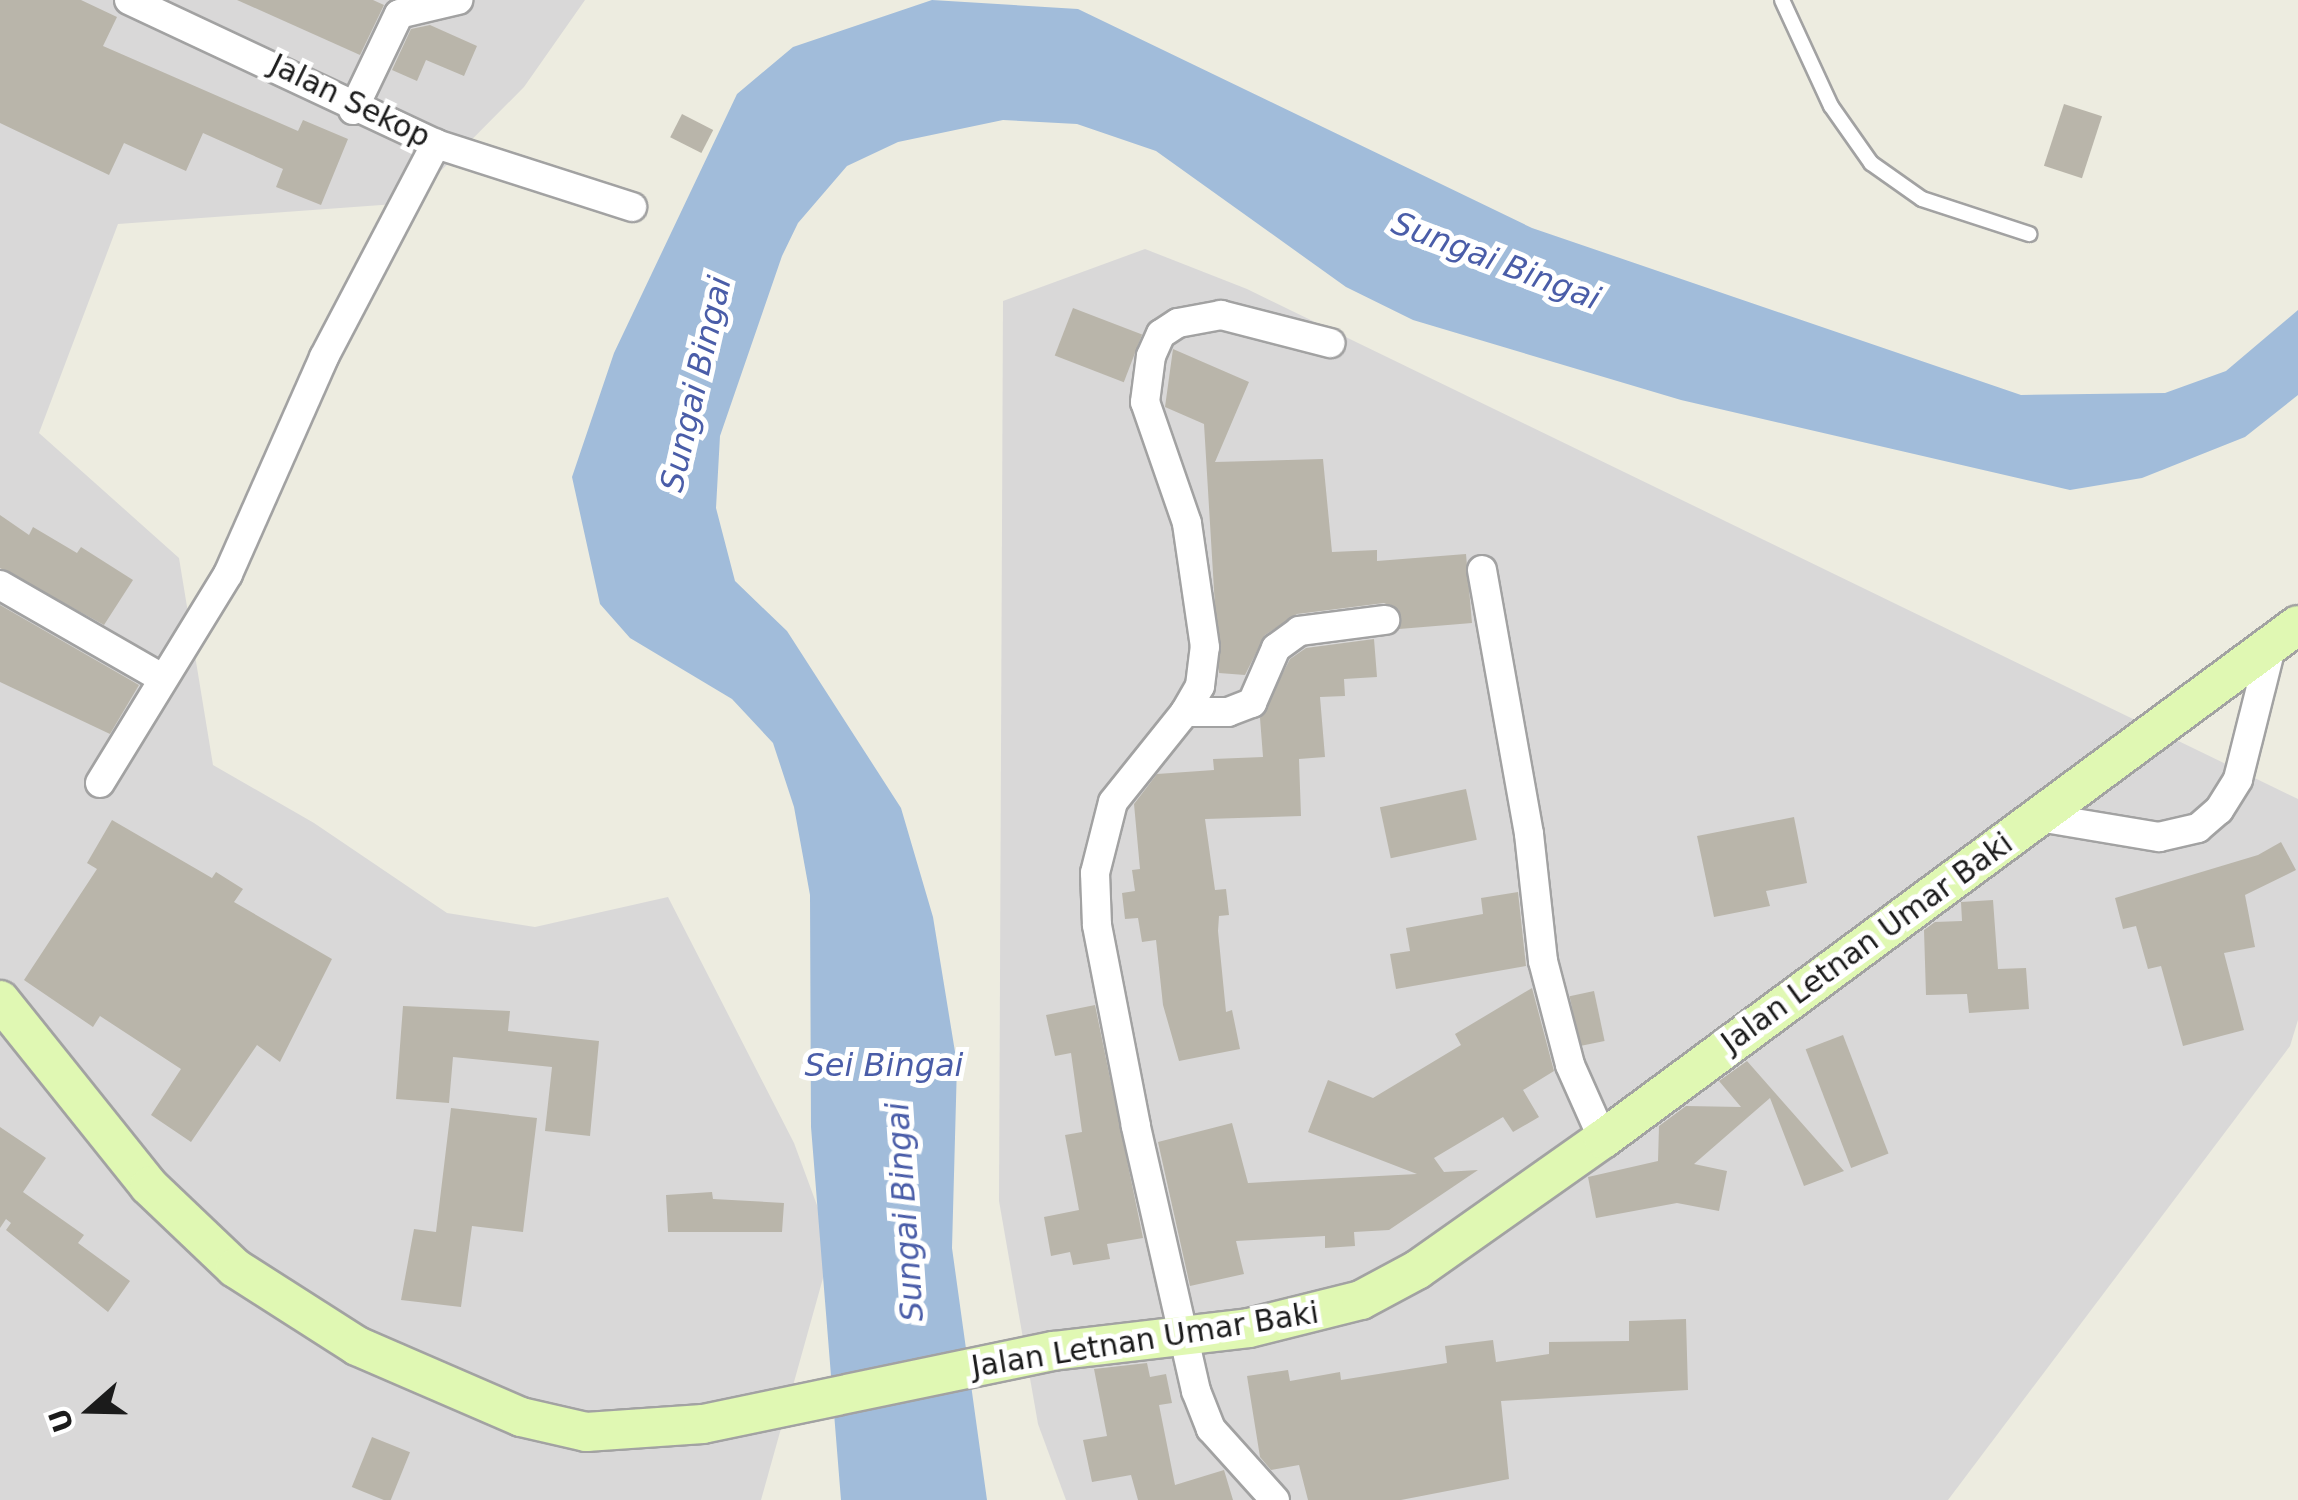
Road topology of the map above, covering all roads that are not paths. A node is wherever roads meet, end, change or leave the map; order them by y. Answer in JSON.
{"nodes":[{"id":1,"x":129,"y":0,"type":"edge"},
{"id":2,"x":458,"y":0,"type":"edge"},
{"id":3,"x":1782,"y":0,"type":"edge"},
{"id":4,"x":354,"y":110,"type":"junction"},
{"id":5,"x":436,"y":144,"type":"junction"},
{"id":6,"x":632,"y":208,"type":"dead end"},
{"id":7,"x":2030,"y":234,"type":"dead end"},
{"id":8,"x":1330,"y":343,"type":"dead end"},
{"id":9,"x":1482,"y":570,"type":"dead end"},
{"id":10,"x":0,"y":584,"type":"edge"},
{"id":11,"x":1386,"y":620,"type":"dead end"},
{"id":12,"x":2285,"y":634,"type":"edge"},
{"id":13,"x":160,"y":677,"type":"junction"},
{"id":14,"x":1185,"y":712,"type":"junction"},
{"id":15,"x":100,"y":782,"type":"dead end"},
{"id":16,"x":2039,"y":817,"type":"junction"},
{"id":17,"x":0,"y":1000,"type":"edge"},
{"id":18,"x":1603,"y":1138,"type":"junction"},
{"id":19,"x":1183,"y":1332,"type":"junction"},
{"id":20,"x":1275,"y":1500,"type":"edge"}],
"edges":[{"from":1,"to":4,"type":"street","name":"Jalan Sekop"},
{"from":2,"to":4,"type":"street"},
{"from":3,"to":7,"type":"lane"},
{"from":4,"to":5,"type":"street","name":"Jalan Sekop"},
{"from":5,"to":6,"type":"street","name":"Jalan Sekop"},
{"from":5,"to":13,"type":"street"},
{"from":8,"to":14,"type":"street"},
{"from":9,"to":18,"type":"street"},
{"from":10,"to":13,"type":"street"},
{"from":11,"to":14,"type":"street"},
{"from":12,"to":16,"type":"street","name":"Jalan Letnan Umar Baki"},
{"from":12,"to":16,"type":"street"},
{"from":13,"to":15,"type":"street"},
{"from":14,"to":19,"type":"street"},
{"from":16,"to":18,"type":"street","name":"Jalan Letnan Umar Baki"},
{"from":17,"to":19,"type":"street","name":"Jalan Letnan Umar Baki"},
{"from":18,"to":19,"type":"street","name":"Jalan Letnan Umar Baki"},
{"from":19,"to":20,"type":"street"}]}
